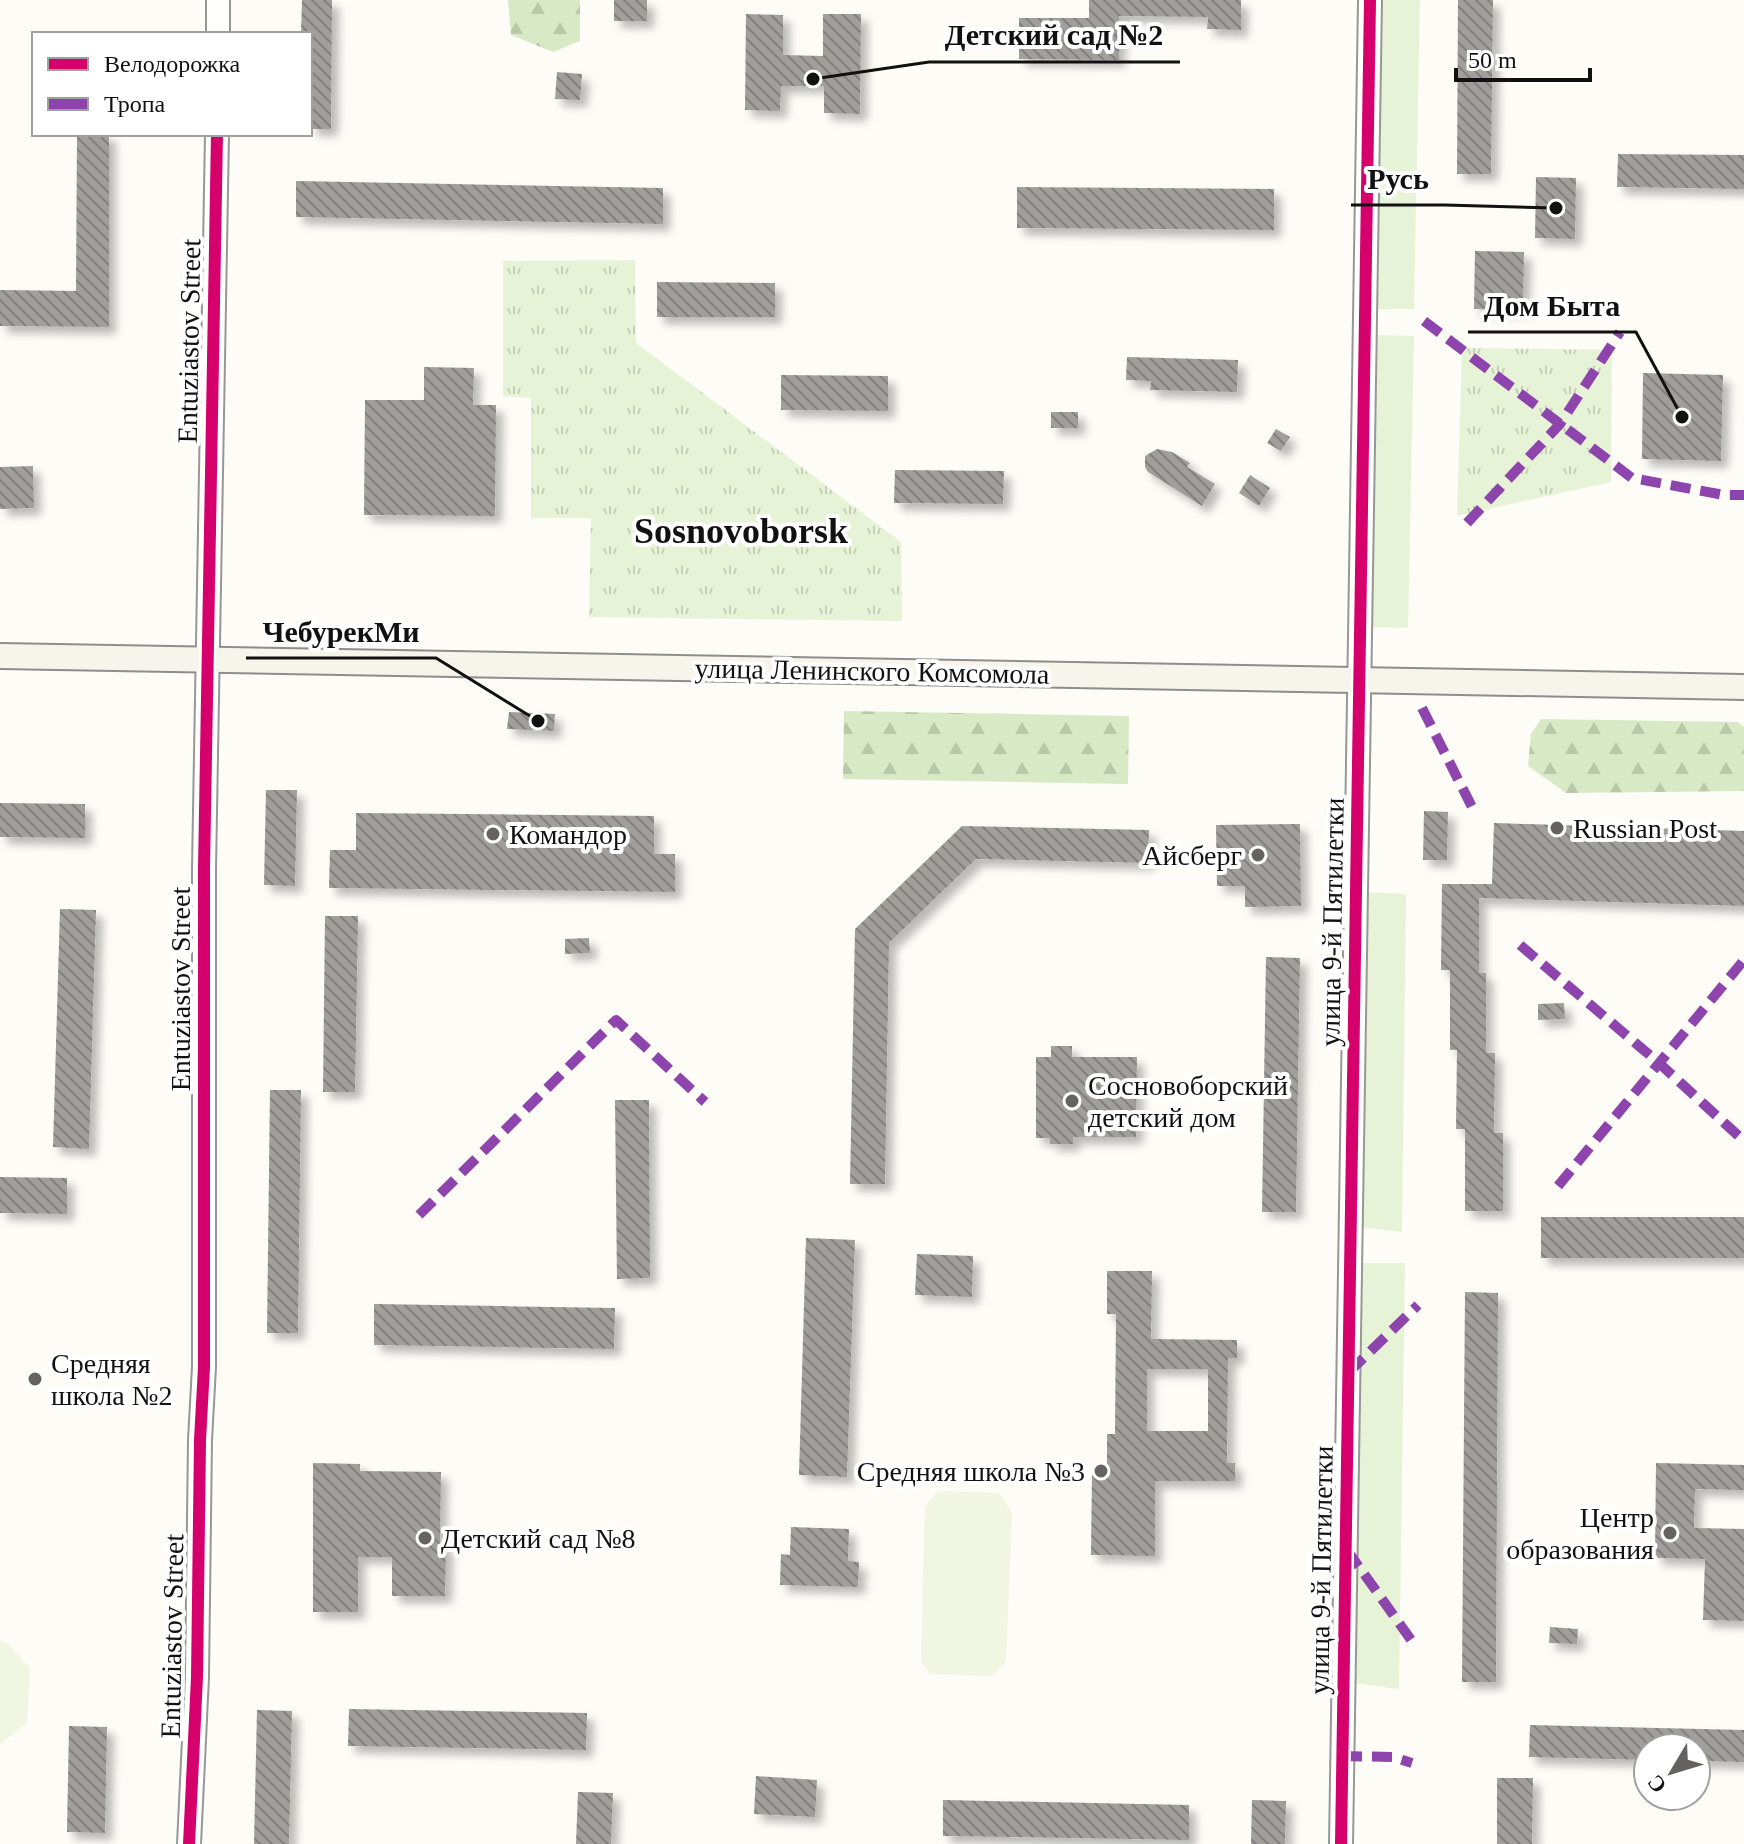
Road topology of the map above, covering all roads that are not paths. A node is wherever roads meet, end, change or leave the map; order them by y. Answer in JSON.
{"nodes":[{"id":1,"x":218,"y":0,"type":"edge"},
{"id":2,"x":1370,"y":0,"type":"edge"},
{"id":3,"x":218,"y":32,"type":"edge"},
{"id":4,"x":217,"y":136,"type":"edge"},
{"id":5,"x":0,"y":656,"type":"edge"},
{"id":6,"x":208,"y":659,"type":"junction"},
{"id":7,"x":1360,"y":680,"type":"junction"},
{"id":8,"x":1744,"y":687,"type":"edge"},
{"id":9,"x":189,"y":1844,"type":"edge"},
{"id":10,"x":1341,"y":1844,"type":"edge"}],
"edges":[{"from":1,"to":3,"type":"street"},
{"from":2,"to":7,"type":"street","name":"улица 9-й Пятилетки"},
{"from":4,"to":6,"type":"street","name":"Entuziastov Street"},
{"from":5,"to":6,"type":"main road","name":"улица Ленинского Комсомола"},
{"from":6,"to":7,"type":"main road","name":"улица Ленинского Комсомола"},
{"from":6,"to":9,"type":"street","name":"Entuziastov Street"},
{"from":7,"to":8,"type":"main road","name":"улица Ленинского Комсомола"},
{"from":7,"to":10,"type":"street","name":"улица 9-й Пятилетки"}]}
